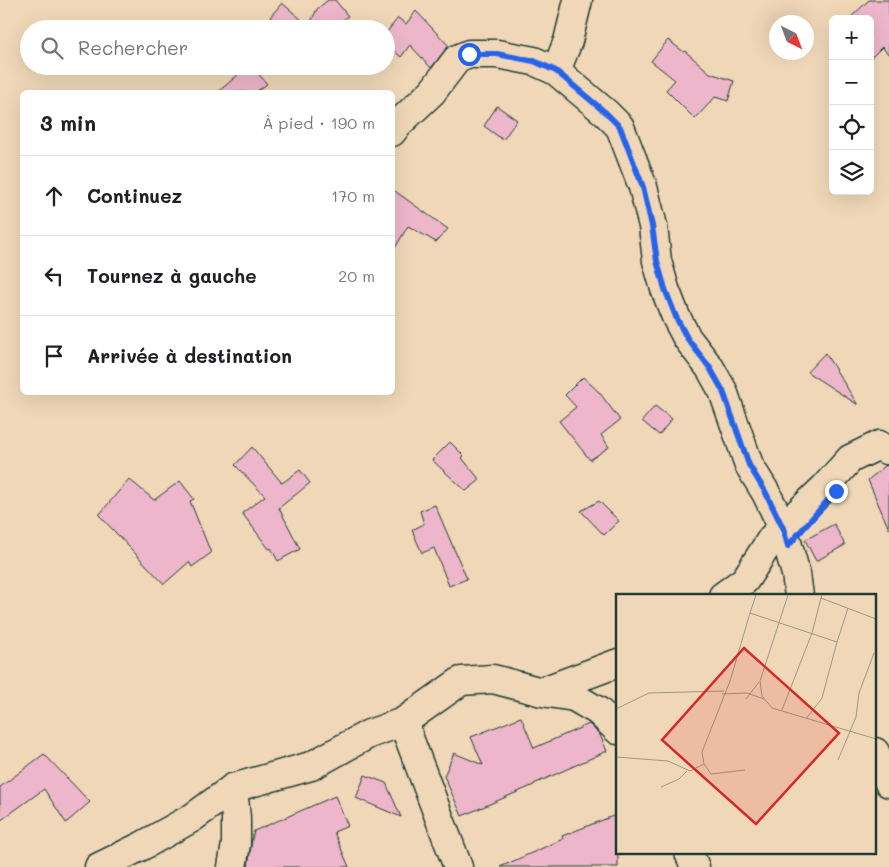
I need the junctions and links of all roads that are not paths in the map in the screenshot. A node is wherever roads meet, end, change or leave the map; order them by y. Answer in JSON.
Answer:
{"nodes":[{"id":1,"x":578,"y":0,"type":"edge"},
{"id":2,"x":556,"y":71,"type":"junction"},
{"id":3,"x":395,"y":128,"type":"edge"},
{"id":4,"x":887,"y":449,"type":"edge"},
{"id":5,"x":786,"y":537,"type":"junction"},
{"id":6,"x":726,"y":594,"type":"edge"},
{"id":7,"x":800,"y":594,"type":"edge"},
{"id":8,"x":616,"y":664,"type":"edge"},
{"id":9,"x":542,"y":692,"type":"junction"},
{"id":10,"x":403,"y":722,"type":"junction"},
{"id":11,"x":616,"y":728,"type":"edge"},
{"id":12,"x":876,"y":754,"type":"edge"},
{"id":13,"x":889,"y":783,"type":"edge"},
{"id":14,"x":233,"y":788,"type":"junction"},
{"id":15,"x":689,"y":854,"type":"edge"},
{"id":16,"x":99,"y":867,"type":"edge"},
{"id":17,"x":232,"y":867,"type":"edge"},
{"id":18,"x":458,"y":867,"type":"edge"},
{"id":19,"x":695,"y":867,"type":"edge"}],
"edges":[{"from":1,"to":2,"type":"street"},
{"from":2,"to":3,"type":"street"},
{"from":2,"to":5,"type":"street"},
{"from":4,"to":5,"type":"street"},
{"from":5,"to":6,"type":"street"},
{"from":5,"to":7,"type":"street"},
{"from":8,"to":9,"type":"street"},
{"from":9,"to":10,"type":"street"},
{"from":9,"to":11,"type":"street"},
{"from":10,"to":14,"type":"street"},
{"from":10,"to":18,"type":"street"},
{"from":12,"to":13,"type":"street"},
{"from":14,"to":16,"type":"street"},
{"from":14,"to":17,"type":"street"},
{"from":15,"to":19,"type":"street"}]}
